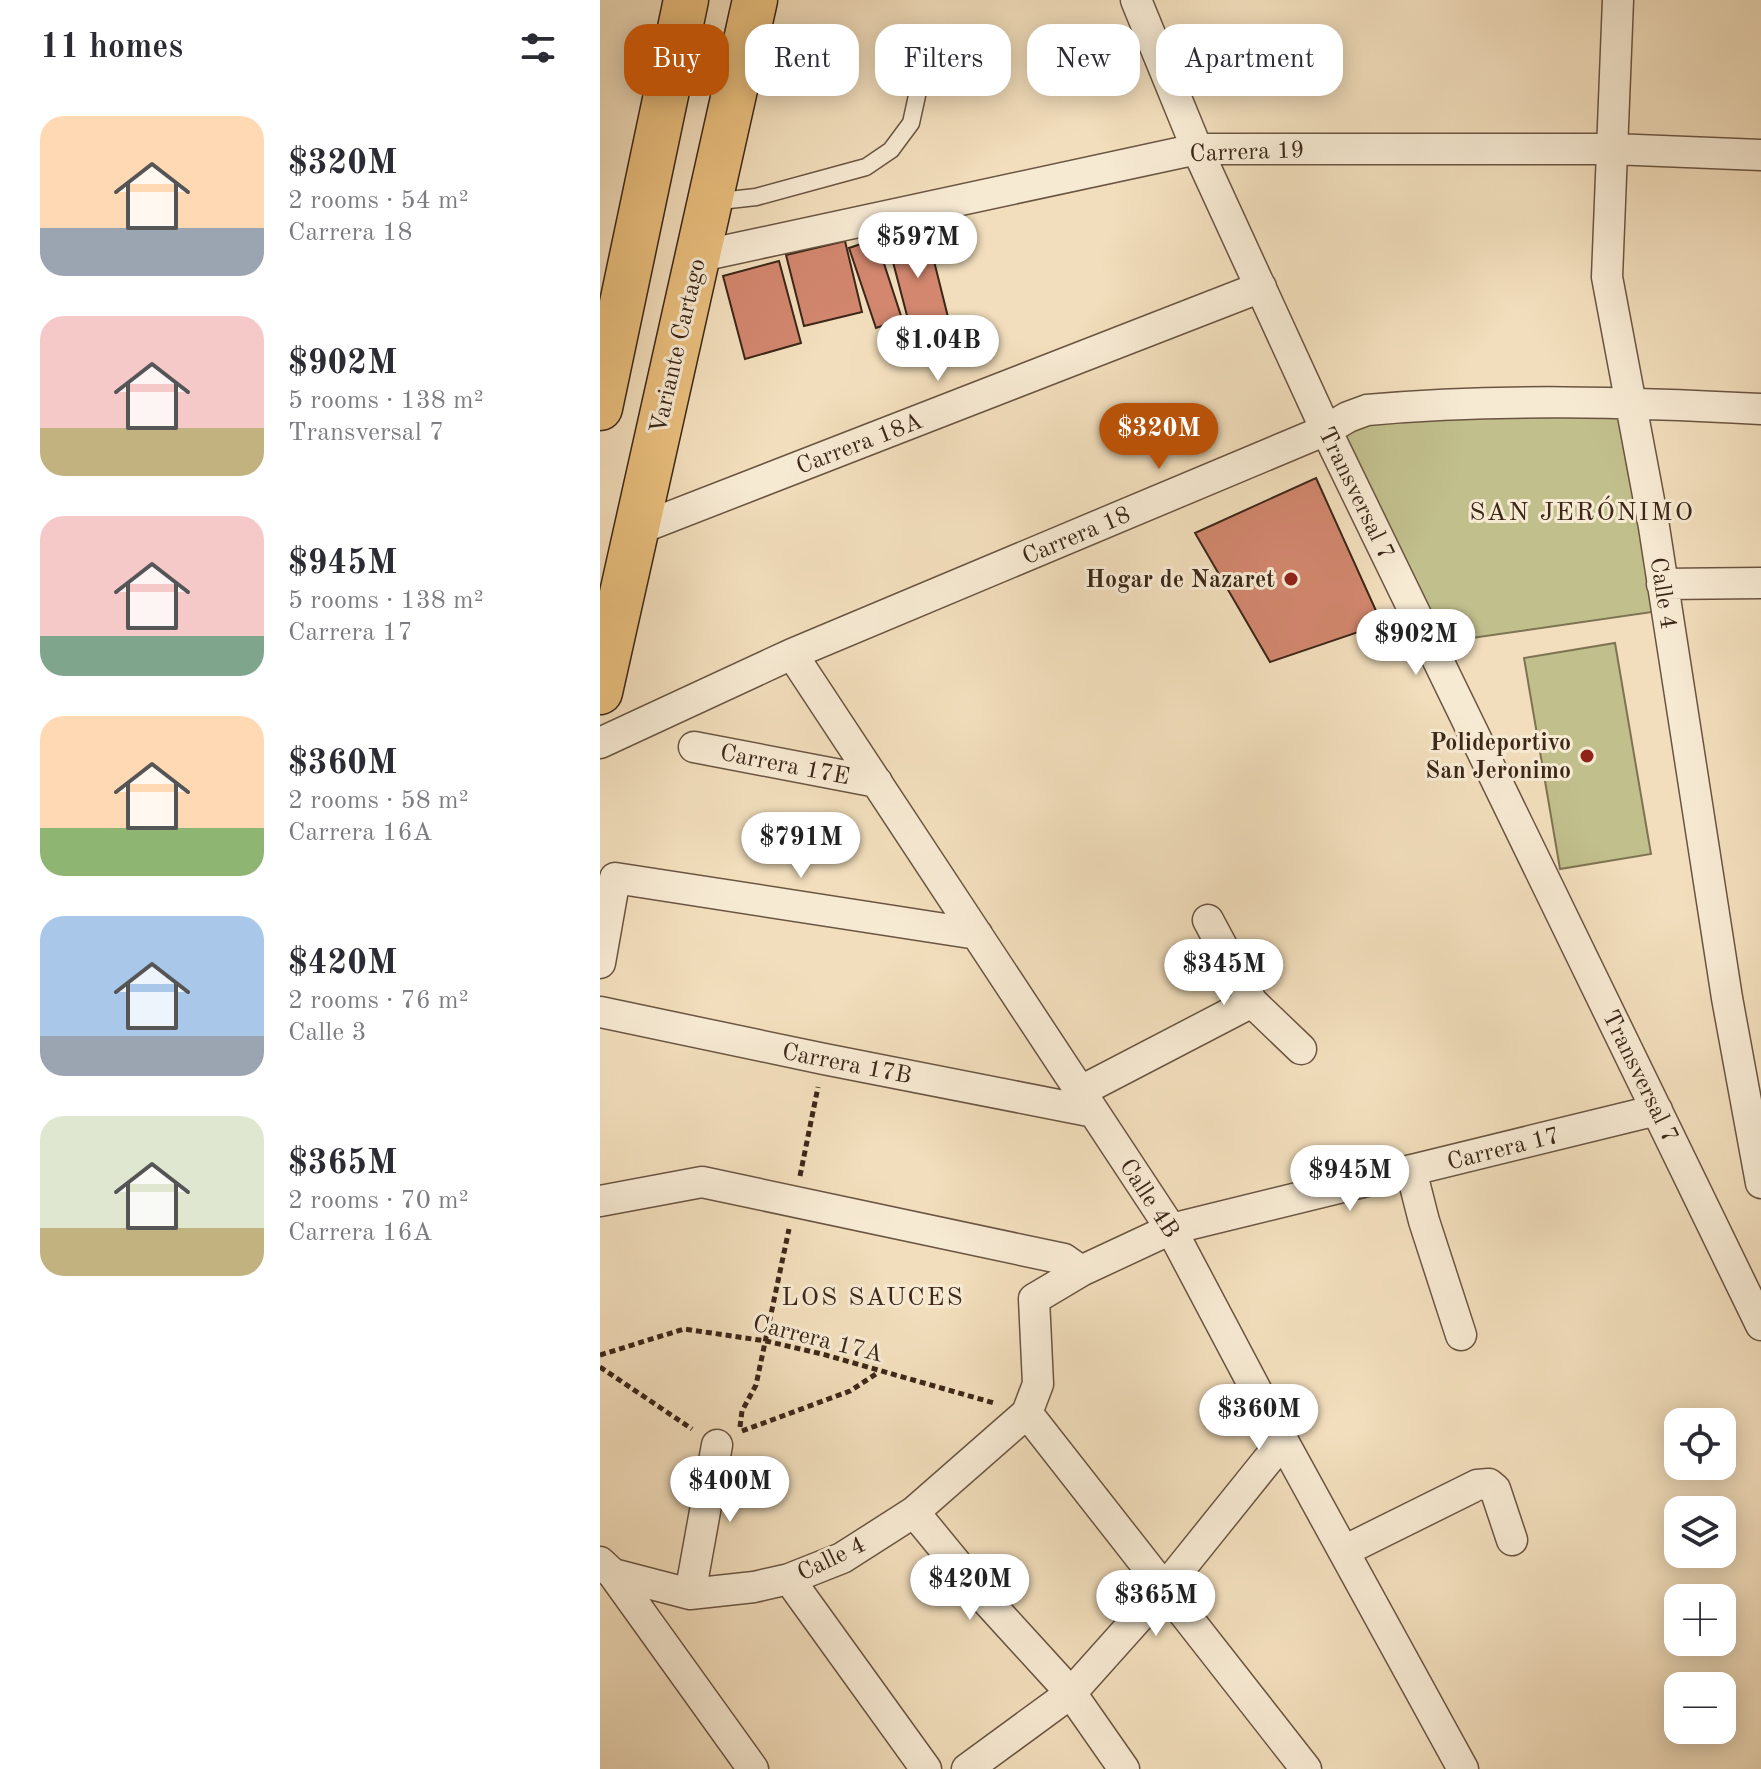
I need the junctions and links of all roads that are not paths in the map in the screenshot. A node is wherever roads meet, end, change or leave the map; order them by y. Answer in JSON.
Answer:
{"nodes":[{"id":1,"x":686,"y":0,"type":"edge"},
{"id":2,"x":711,"y":0,"type":"edge"},
{"id":3,"x":755,"y":0,"type":"edge"},
{"id":4,"x":1136,"y":0,"type":"edge"},
{"id":5,"x":1618,"y":0,"type":"edge"},
{"id":6,"x":917,"y":96,"type":"edge"},
{"id":7,"x":1197,"y":149,"type":"junction"},
{"id":8,"x":1612,"y":149,"type":"junction"},
{"id":9,"x":1761,"y":155,"type":"edge"},
{"id":10,"x":709,"y":202,"type":"junction"},
{"id":11,"x":696,"y":257,"type":"junction"},
{"id":12,"x":1261,"y":287,"type":"junction"},
{"id":13,"x":1629,"y":401,"type":"junction"},
{"id":14,"x":600,"y":408,"type":"edge"},
{"id":15,"x":1761,"y":409,"type":"edge"},
{"id":16,"x":1326,"y":430,"type":"junction"},
{"id":17,"x":636,"y":530,"type":"junction"},
{"id":18,"x":1761,"y":583,"type":"edge"},
{"id":19,"x":1662,"y":584,"type":"junction"},
{"id":20,"x":792,"y":654,"type":"junction"},
{"id":21,"x":600,"y":692,"type":"edge"},
{"id":22,"x":600,"y":743,"type":"edge"},
{"id":23,"x":694,"y":747,"type":"dead end"},
{"id":24,"x":877,"y":782,"type":"junction"},
{"id":25,"x":1208,"y":920,"type":"dead end"},
{"id":26,"x":977,"y":934,"type":"junction"},
{"id":27,"x":600,"y":963,"type":"edge"},
{"id":28,"x":1252,"y":1002,"type":"junction"},
{"id":29,"x":600,"y":1012,"type":"edge"},
{"id":30,"x":1301,"y":1049,"type":"dead end"},
{"id":31,"x":1087,"y":1102,"type":"junction"},
{"id":32,"x":1657,"y":1110,"type":"junction"},
{"id":33,"x":1411,"y":1170,"type":"junction"},
{"id":34,"x":1761,"y":1183,"type":"edge"},
{"id":35,"x":600,"y":1201,"type":"edge"},
{"id":36,"x":1171,"y":1229,"type":"junction"},
{"id":37,"x":1081,"y":1271,"type":"junction"},
{"id":38,"x":1761,"y":1325,"type":"edge"},
{"id":39,"x":1461,"y":1335,"type":"dead end"},
{"id":40,"x":1027,"y":1413,"type":"junction"},
{"id":41,"x":729,"y":1439,"type":"road end"},
{"id":42,"x":1283,"y":1441,"type":"junction"},
{"id":43,"x":914,"y":1512,"type":"junction"},
{"id":44,"x":1512,"y":1540,"type":"dead end"},
{"id":45,"x":1344,"y":1551,"type":"junction"},
{"id":46,"x":607,"y":1568,"type":"edge"},
{"id":47,"x":789,"y":1579,"type":"junction"},
{"id":48,"x":1164,"y":1589,"type":"junction"},
{"id":49,"x":690,"y":1594,"type":"junction"},
{"id":50,"x":1071,"y":1693,"type":"junction"},
{"id":51,"x":753,"y":1769,"type":"edge"},
{"id":52,"x":926,"y":1769,"type":"edge"},
{"id":53,"x":967,"y":1769,"type":"edge"},
{"id":54,"x":1124,"y":1769,"type":"edge"},
{"id":55,"x":1306,"y":1769,"type":"edge"},
{"id":56,"x":1463,"y":1769,"type":"edge"}],
"edges":[{"from":1,"to":14,"type":"highway"},
{"from":2,"to":11,"type":"highway"},
{"from":3,"to":10,"type":"highway","name":"Variante Cartago"},
{"from":4,"to":7,"type":"street","name":"Transversal 7"},
{"from":5,"to":8,"type":"street","name":"Calle 4"},
{"from":6,"to":10,"type":"lane"},
{"from":7,"to":8,"type":"street","name":"Carrera 19"},
{"from":7,"to":11,"type":"street","name":"Carrera 19"},
{"from":7,"to":12,"type":"street","name":"Transversal 7"},
{"from":8,"to":9,"type":"street","name":"Carrera 19"},
{"from":8,"to":13,"type":"street","name":"Calle 4"},
{"from":10,"to":11,"type":"highway","name":"Variante Cartago"},
{"from":11,"to":17,"type":"highway","name":"Variante Cartago"},
{"from":12,"to":16,"type":"street","name":"Transversal 7"},
{"from":12,"to":17,"type":"street","name":"Carrera 18A"},
{"from":13,"to":15,"type":"street","name":"Carrera 18"},
{"from":13,"to":16,"type":"street","name":"Carrera 18"},
{"from":13,"to":19,"type":"street","name":"Calle 4"},
{"from":16,"to":20,"type":"street","name":"Carrera 18"},
{"from":16,"to":32,"type":"street","name":"Transversal 7"},
{"from":17,"to":21,"type":"highway","name":"Variante Cartago"},
{"from":18,"to":19,"type":"street"},
{"from":19,"to":34,"type":"street","name":"Calle 4"},
{"from":20,"to":22,"type":"street","name":"Carrera 18"},
{"from":20,"to":24,"type":"street","name":"Calle 4B"},
{"from":23,"to":24,"type":"street","name":"Carrera 17E"},
{"from":24,"to":26,"type":"street","name":"Calle 4B"},
{"from":25,"to":28,"type":"street"},
{"from":26,"to":27,"type":"street"},
{"from":26,"to":31,"type":"street","name":"Calle 4B"},
{"from":28,"to":30,"type":"street"},
{"from":28,"to":31,"type":"street"},
{"from":29,"to":31,"type":"street","name":"Carrera 17B"},
{"from":31,"to":36,"type":"street","name":"Calle 4B"},
{"from":32,"to":33,"type":"street","name":"Carrera 17"},
{"from":32,"to":38,"type":"street","name":"Transversal 7"},
{"from":33,"to":36,"type":"street","name":"Carrera 17"},
{"from":33,"to":39,"type":"street"},
{"from":35,"to":37,"type":"street"},
{"from":36,"to":37,"type":"street","name":"Carrera 17"},
{"from":36,"to":42,"type":"street","name":"Calle 4B"},
{"from":37,"to":40,"type":"street","name":"Carrera 17"},
{"from":40,"to":43,"type":"street","name":"Calle 4"},
{"from":40,"to":48,"type":"street"},
{"from":41,"to":49,"type":"street"},
{"from":42,"to":45,"type":"street","name":"Calle 4B"},
{"from":42,"to":48,"type":"street"},
{"from":43,"to":47,"type":"street","name":"Calle 4"},
{"from":43,"to":50,"type":"street"},
{"from":44,"to":45,"type":"street"},
{"from":45,"to":56,"type":"street","name":"Calle 4B"},
{"from":46,"to":49,"type":"street","name":"Calle 4"},
{"from":46,"to":51,"type":"street"},
{"from":47,"to":49,"type":"street","name":"Calle 4"},
{"from":47,"to":52,"type":"street"},
{"from":48,"to":50,"type":"street"},
{"from":48,"to":55,"type":"street"},
{"from":50,"to":53,"type":"street"},
{"from":50,"to":54,"type":"street"}]}
